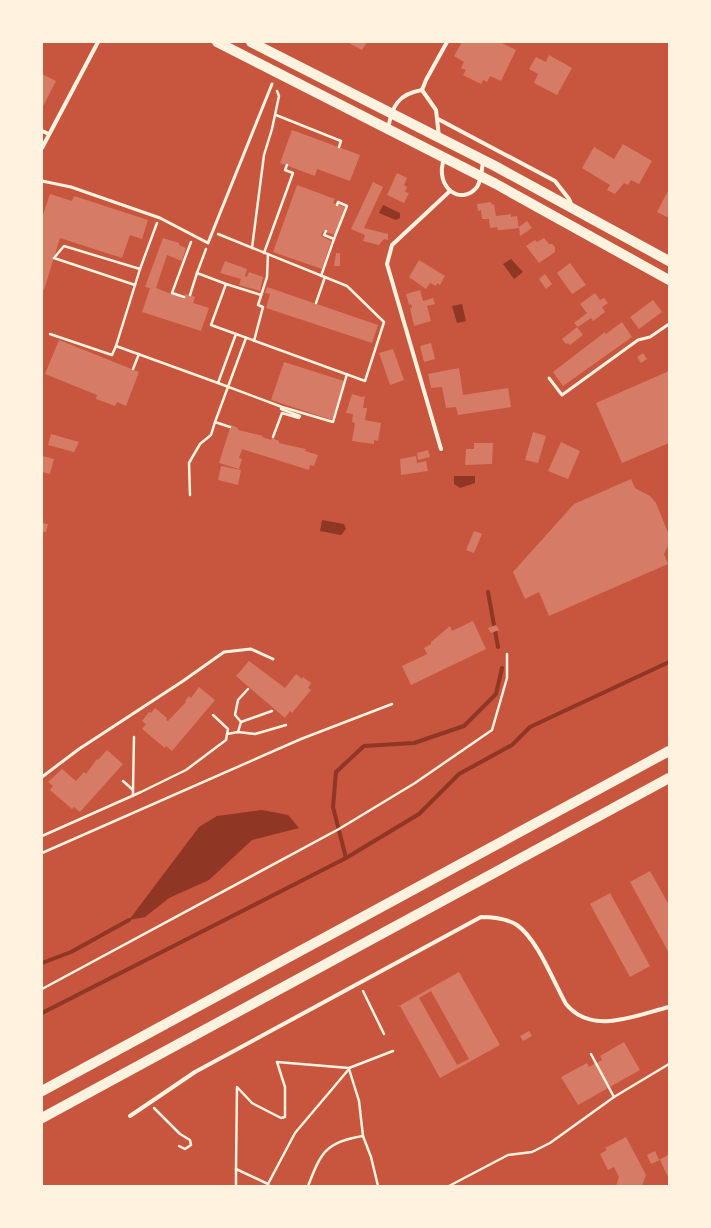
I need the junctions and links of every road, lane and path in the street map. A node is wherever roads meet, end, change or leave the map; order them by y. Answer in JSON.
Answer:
{"nodes":[{"id":1,"x":98,"y":42,"type":"edge"},
{"id":2,"x":217,"y":42,"type":"edge"},
{"id":3,"x":252,"y":42,"type":"edge"},
{"id":4,"x":447,"y":42,"type":"edge"},
{"id":5,"x":272,"y":84,"type":"joint"},
{"id":6,"x":422,"y":90,"type":"junction"},
{"id":7,"x":390,"y":114,"type":"junction"},
{"id":8,"x":276,"y":115,"type":"junction"},
{"id":9,"x":438,"y":119,"type":"junction"},
{"id":10,"x":388,"y":129,"type":"junction"},
{"id":11,"x":42,"y":131,"type":"edge"},
{"id":12,"x":49,"y":134,"type":"junction"},
{"id":13,"x":439,"y":138,"type":"junction"},
{"id":14,"x":339,"y":147,"type":"dead end"},
{"id":15,"x":42,"y":148,"type":"edge"},
{"id":16,"x":444,"y":158,"type":"junction"},
{"id":17,"x":483,"y":160,"type":"junction"},
{"id":18,"x":287,"y":165,"type":"dead end"},
{"id":19,"x":481,"y":177,"type":"junction"},
{"id":20,"x":42,"y":181,"type":"edge"},
{"id":21,"x":450,"y":191,"type":"junction"},
{"id":22,"x":337,"y":205,"type":"dead end"},
{"id":23,"x":574,"y":210,"type":"junction"},
{"id":24,"x":160,"y":218,"type":"junction"},
{"id":25,"x":213,"y":232,"type":"junction"},
{"id":26,"x":326,"y":232,"type":"dead end"},
{"id":27,"x":194,"y":235,"type":"junction"},
{"id":28,"x":334,"y":239,"type":"junction"},
{"id":29,"x":208,"y":243,"type":"junction"},
{"id":30,"x":252,"y":248,"type":"junction"},
{"id":31,"x":266,"y":253,"type":"junction"},
{"id":32,"x":669,"y":261,"type":"edge"},
{"id":33,"x":140,"y":268,"type":"junction"},
{"id":34,"x":197,"y":273,"type":"junction"},
{"id":35,"x":321,"y":276,"type":"junction"},
{"id":36,"x":326,"y":278,"type":"junction"},
{"id":37,"x":669,"y":280,"type":"edge"},
{"id":38,"x":226,"y":284,"type":"junction"},
{"id":39,"x":135,"y":285,"type":"junction"},
{"id":40,"x":190,"y":295,"type":"dead end"},
{"id":41,"x":261,"y":295,"type":"junction"},
{"id":42,"x":184,"y":297,"type":"dead end"},
{"id":43,"x":316,"y":303,"type":"dead end"},
{"id":44,"x":669,"y":324,"type":"edge"},
{"id":45,"x":50,"y":334,"type":"dead end"},
{"id":46,"x":236,"y":334,"type":"junction"},
{"id":47,"x":246,"y":338,"type":"junction"},
{"id":48,"x":254,"y":341,"type":"junction"},
{"id":49,"x":116,"y":346,"type":"junction"},
{"id":50,"x":139,"y":354,"type":"junction"},
{"id":51,"x":133,"y":369,"type":"dead end"},
{"id":52,"x":347,"y":374,"type":"junction"},
{"id":53,"x":550,"y":378,"type":"dead end"},
{"id":54,"x":218,"y":383,"type":"junction"},
{"id":55,"x":228,"y":387,"type":"junction"},
{"id":56,"x":282,"y":406,"type":"junction"},
{"id":57,"x":216,"y":422,"type":"junction"},
{"id":58,"x":230,"y":428,"type":"dead end"},
{"id":59,"x":273,"y":437,"type":"dead end"},
{"id":60,"x":440,"y":449,"type":"dead end"},
{"id":61,"x":190,"y":495,"type":"dead end"},
{"id":62,"x":507,"y":654,"type":"dead end"},
{"id":63,"x":273,"y":659,"type":"dead end"},
{"id":64,"x":248,"y":689,"type":"dead end"},
{"id":65,"x":392,"y":704,"type":"dead end"},
{"id":66,"x":272,"y":711,"type":"dead end"},
{"id":67,"x":214,"y":715,"type":"dead end"},
{"id":68,"x":241,"y":722,"type":"junction"},
{"id":69,"x":286,"y":725,"type":"dead end"},
{"id":70,"x":238,"y":732,"type":"junction"},
{"id":71,"x":227,"y":734,"type":"junction"},
{"id":72,"x":134,"y":737,"type":"dead end"},
{"id":73,"x":669,"y":751,"type":"edge"},
{"id":74,"x":42,"y":777,"type":"edge"},
{"id":75,"x":669,"y":778,"type":"edge"},
{"id":76,"x":123,"y":782,"type":"dead end"},
{"id":77,"x":133,"y":790,"type":"junction"},
{"id":78,"x":133,"y":796,"type":"junction"},
{"id":79,"x":42,"y":836,"type":"edge"},
{"id":80,"x":42,"y":853,"type":"edge"},
{"id":81,"x":42,"y":989,"type":"edge"},
{"id":82,"x":363,"y":991,"type":"dead end"},
{"id":83,"x":669,"y":1007,"type":"edge"},
{"id":84,"x":384,"y":1034,"type":"dead end"},
{"id":85,"x":393,"y":1051,"type":"dead end"},
{"id":86,"x":591,"y":1054,"type":"dead end"},
{"id":87,"x":669,"y":1064,"type":"edge"},
{"id":88,"x":349,"y":1068,"type":"junction"},
{"id":89,"x":42,"y":1091,"type":"edge"},
{"id":90,"x":614,"y":1097,"type":"junction"},
{"id":91,"x":149,"y":1102,"type":"junction"},
{"id":92,"x":130,"y":1116,"type":"dead end"},
{"id":93,"x":42,"y":1118,"type":"edge"},
{"id":94,"x":363,"y":1136,"type":"junction"},
{"id":95,"x":179,"y":1146,"type":"dead end"},
{"id":96,"x":236,"y":1169,"type":"junction"},
{"id":97,"x":268,"y":1185,"type":"edge"},
{"id":98,"x":236,"y":1186,"type":"edge"},
{"id":99,"x":308,"y":1186,"type":"edge"},
{"id":100,"x":378,"y":1186,"type":"edge"},
{"id":101,"x":449,"y":1186,"type":"edge"}],
"edges":[{"from":1,"to":12,"type":"street"},
{"from":2,"to":10,"type":"main road"},
{"from":3,"to":7,"type":"main road"},
{"from":4,"to":6,"type":"street"},
{"from":5,"to":8,"type":"path"},
{"from":5,"to":25,"type":"lane"},
{"from":6,"to":7,"type":"street"},
{"from":6,"to":9,"type":"street"},
{"from":7,"to":10,"type":"street"},
{"from":7,"to":13,"type":"main road"},
{"from":8,"to":14,"type":"path"},
{"from":8,"to":30,"type":"path"},
{"from":9,"to":13,"type":"street"},
{"from":9,"to":23,"type":"street"},
{"from":10,"to":16,"type":"main road"},
{"from":11,"to":12,"type":"street"},
{"from":12,"to":15,"type":"street"},
{"from":13,"to":17,"type":"main road"},
{"from":16,"to":19,"type":"main road"},
{"from":16,"to":21,"type":"street"},
{"from":17,"to":19,"type":"street"},
{"from":17,"to":23,"type":"main road"},
{"from":18,"to":31,"type":"path"},
{"from":19,"to":21,"type":"street"},
{"from":19,"to":37,"type":"main road"},
{"from":20,"to":24,"type":"lane"},
{"from":21,"to":60,"type":"street"},
{"from":22,"to":28,"type":"path"},
{"from":23,"to":32,"type":"main road"},
{"from":24,"to":27,"type":"lane"},
{"from":24,"to":33,"type":"path"},
{"from":25,"to":29,"type":"lane"},
{"from":25,"to":30,"type":"path"},
{"from":26,"to":28,"type":"path"},
{"from":27,"to":29,"type":"lane"},
{"from":27,"to":42,"type":"path"},
{"from":28,"to":35,"type":"path"},
{"from":29,"to":34,"type":"path"},
{"from":30,"to":31,"type":"path"},
{"from":31,"to":35,"type":"path"},
{"from":31,"to":41,"type":"path"},
{"from":33,"to":39,"type":"path"},
{"from":33,"to":39,"type":"path"},
{"from":34,"to":38,"type":"path"},
{"from":34,"to":40,"type":"path"},
{"from":35,"to":36,"type":"path"},
{"from":36,"to":43,"type":"path"},
{"from":36,"to":52,"type":"path"},
{"from":38,"to":41,"type":"path"},
{"from":38,"to":46,"type":"path"},
{"from":39,"to":49,"type":"path"},
{"from":41,"to":48,"type":"path"},
{"from":44,"to":53,"type":"lane"},
{"from":45,"to":49,"type":"path"},
{"from":46,"to":47,"type":"path"},
{"from":46,"to":54,"type":"path"},
{"from":47,"to":48,"type":"path"},
{"from":47,"to":55,"type":"path"},
{"from":48,"to":52,"type":"path"},
{"from":49,"to":50,"type":"path"},
{"from":50,"to":51,"type":"path"},
{"from":50,"to":54,"type":"path"},
{"from":52,"to":56,"type":"path"},
{"from":54,"to":55,"type":"path"},
{"from":55,"to":56,"type":"path"},
{"from":55,"to":57,"type":"path"},
{"from":56,"to":59,"type":"path"},
{"from":57,"to":58,"type":"path"},
{"from":57,"to":61,"type":"path"},
{"from":62,"to":81,"type":"path"},
{"from":63,"to":74,"type":"lane"},
{"from":64,"to":68,"type":"path"},
{"from":65,"to":80,"type":"path"},
{"from":66,"to":68,"type":"path"},
{"from":67,"to":71,"type":"path"},
{"from":68,"to":70,"type":"path"},
{"from":69,"to":70,"type":"path"},
{"from":70,"to":71,"type":"path"},
{"from":71,"to":78,"type":"path"},
{"from":72,"to":77,"type":"path"},
{"from":73,"to":89,"type":"main road"},
{"from":75,"to":93,"type":"main road"},
{"from":76,"to":77,"type":"path"},
{"from":77,"to":78,"type":"path"},
{"from":78,"to":79,"type":"path"},
{"from":82,"to":84,"type":"path"},
{"from":83,"to":91,"type":"street"},
{"from":85,"to":88,"type":"path"},
{"from":86,"to":90,"type":"path"},
{"from":87,"to":90,"type":"path"},
{"from":88,"to":94,"type":"path"},
{"from":88,"to":96,"type":"path"},
{"from":88,"to":97,"type":"path"},
{"from":90,"to":101,"type":"path"},
{"from":91,"to":92,"type":"street"},
{"from":91,"to":95,"type":"path"},
{"from":94,"to":99,"type":"path"},
{"from":94,"to":100,"type":"path"},
{"from":96,"to":97,"type":"path"},
{"from":96,"to":98,"type":"path"}]}
